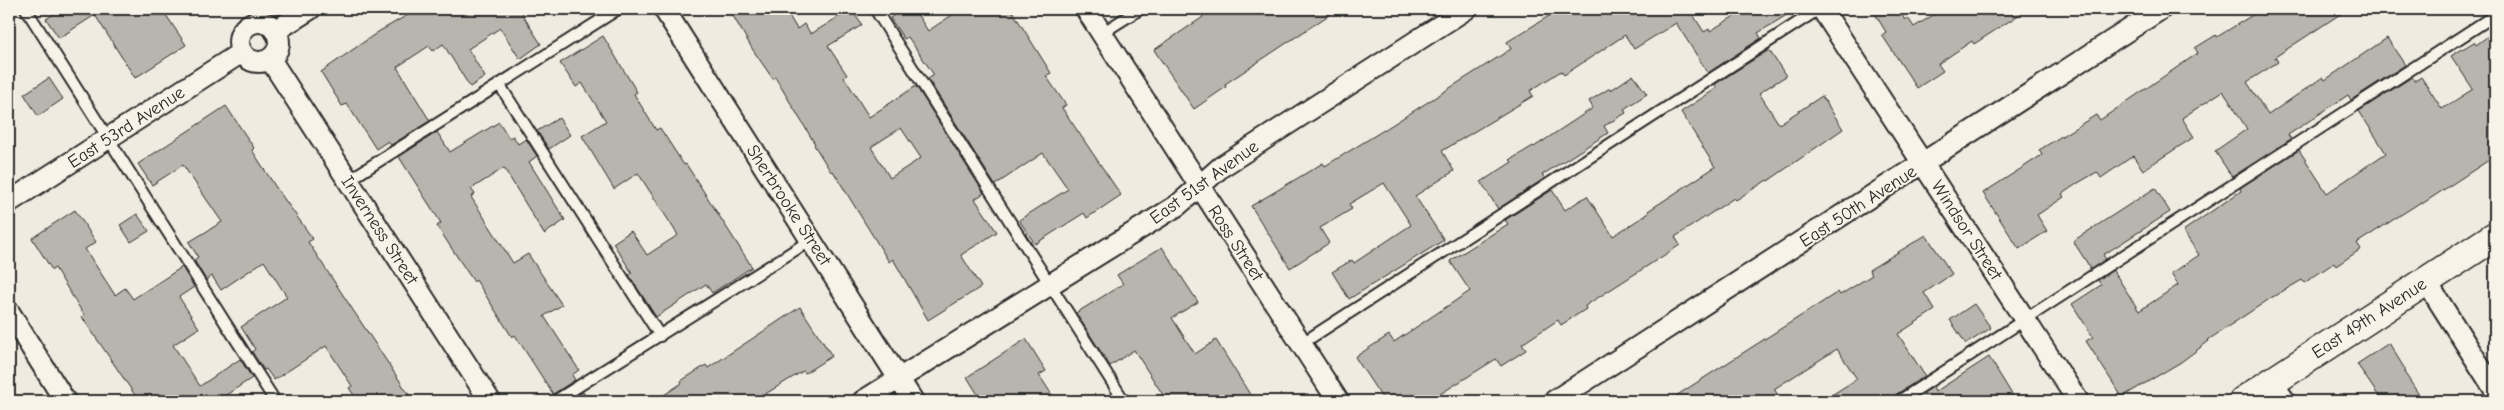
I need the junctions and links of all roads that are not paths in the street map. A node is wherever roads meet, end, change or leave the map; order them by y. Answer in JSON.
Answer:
{"nodes":[{"id":1,"x":26,"y":9,"type":"edge"},
{"id":2,"x":310,"y":9,"type":"edge"},
{"id":3,"x":618,"y":9,"type":"edge"},
{"id":4,"x":664,"y":9,"type":"edge"},
{"id":5,"x":875,"y":9,"type":"edge"},
{"id":6,"x":1086,"y":9,"type":"edge"},
{"id":7,"x":1140,"y":9,"type":"edge"},
{"id":8,"x":1466,"y":9,"type":"edge"},
{"id":9,"x":1820,"y":9,"type":"edge"},
{"id":10,"x":2161,"y":9,"type":"edge"},
{"id":11,"x":2495,"y":15,"type":"edge"},
{"id":12,"x":243,"y":17,"type":"edge"},
{"id":13,"x":276,"y":31,"type":"junction"},
{"id":14,"x":1102,"y":33,"type":"junction"},
{"id":15,"x":242,"y":52,"type":"junction"},
{"id":16,"x":270,"y":59,"type":"junction"},
{"id":17,"x":499,"y":84,"type":"junction"},
{"id":18,"x":109,"y":139,"type":"junction"},
{"id":19,"x":1924,"y":164,"type":"junction"},
{"id":20,"x":349,"y":180,"type":"junction"},
{"id":21,"x":1200,"y":186,"type":"junction"},
{"id":22,"x":9,"y":202,"type":"edge"},
{"id":23,"x":2495,"y":236,"type":"edge"},
{"id":24,"x":811,"y":240,"type":"junction"},
{"id":25,"x":2426,"y":281,"type":"junction"},
{"id":26,"x":1049,"y":284,"type":"junction"},
{"id":27,"x":9,"y":312,"type":"edge"},
{"id":28,"x":2025,"y":320,"type":"junction"},
{"id":29,"x":660,"y":336,"type":"junction"},
{"id":30,"x":1301,"y":344,"type":"junction"},
{"id":31,"x":899,"y":378,"type":"junction"},
{"id":32,"x":2495,"y":390,"type":"edge"},
{"id":33,"x":2283,"y":391,"type":"edge"},
{"id":34,"x":65,"y":401,"type":"edge"},
{"id":35,"x":275,"y":401,"type":"edge"},
{"id":36,"x":490,"y":401,"type":"edge"},
{"id":37,"x":555,"y":401,"type":"edge"},
{"id":38,"x":863,"y":401,"type":"edge"},
{"id":39,"x":913,"y":401,"type":"edge"},
{"id":40,"x":1124,"y":401,"type":"edge"},
{"id":41,"x":1338,"y":401,"type":"edge"},
{"id":42,"x":1554,"y":401,"type":"edge"},
{"id":43,"x":1899,"y":401,"type":"edge"},
{"id":44,"x":2078,"y":401,"type":"edge"},
{"id":45,"x":2243,"y":401,"type":"edge"}],
"edges":[{"from":1,"to":18,"type":"lane"},
{"from":2,"to":13,"type":"street"},
{"from":3,"to":17,"type":"lane"},
{"from":4,"to":24,"type":"street","name":"Sherbrooke Street"},
{"from":5,"to":26,"type":"lane"},
{"from":6,"to":14,"type":"street","name":"Ross Street"},
{"from":7,"to":14,"type":"lane"},
{"from":8,"to":21,"type":"street","name":"East 51st Avenue"},
{"from":9,"to":19,"type":"street","name":"Windsor Street"},
{"from":9,"to":30,"type":"lane"},
{"from":10,"to":19,"type":"street","name":"East 50th Avenue"},
{"from":11,"to":28,"type":"lane"},
{"from":12,"to":13,"type":"street"},
{"from":12,"to":15,"type":"street"},
{"from":13,"to":16,"type":"street"},
{"from":14,"to":21,"type":"street","name":"Ross Street"},
{"from":15,"to":16,"type":"street"},
{"from":15,"to":18,"type":"street","name":"East 53rd Avenue"},
{"from":16,"to":20,"type":"street","name":"Inverness Street"},
{"from":17,"to":20,"type":"lane"},
{"from":17,"to":29,"type":"lane"},
{"from":18,"to":22,"type":"street","name":"East 53rd Avenue"},
{"from":18,"to":35,"type":"lane"},
{"from":19,"to":28,"type":"street","name":"Windsor Street"},
{"from":19,"to":42,"type":"street","name":"East 50th Avenue"},
{"from":20,"to":36,"type":"street","name":"Inverness Street"},
{"from":21,"to":26,"type":"street","name":"East 51st Avenue"},
{"from":21,"to":30,"type":"street","name":"Ross Street"},
{"from":23,"to":25,"type":"street","name":"East 49th Avenue"},
{"from":24,"to":29,"type":"lane"},
{"from":24,"to":31,"type":"street","name":"Sherbrooke Street"},
{"from":25,"to":32,"type":"street"},
{"from":25,"to":33,"type":"street","name":"East 49th Avenue"},
{"from":26,"to":31,"type":"street","name":"East 51st Avenue"},
{"from":26,"to":40,"type":"lane"},
{"from":27,"to":34,"type":"street"},
{"from":28,"to":43,"type":"lane"},
{"from":28,"to":44,"type":"street","name":"Windsor Street"},
{"from":29,"to":37,"type":"lane"},
{"from":30,"to":41,"type":"street","name":"Ross Street"},
{"from":31,"to":38,"type":"street","name":"East 51st Avenue"},
{"from":31,"to":39,"type":"street","name":"Sherbrooke Street"},
{"from":33,"to":45,"type":"street","name":"East 49th Avenue"}]}
